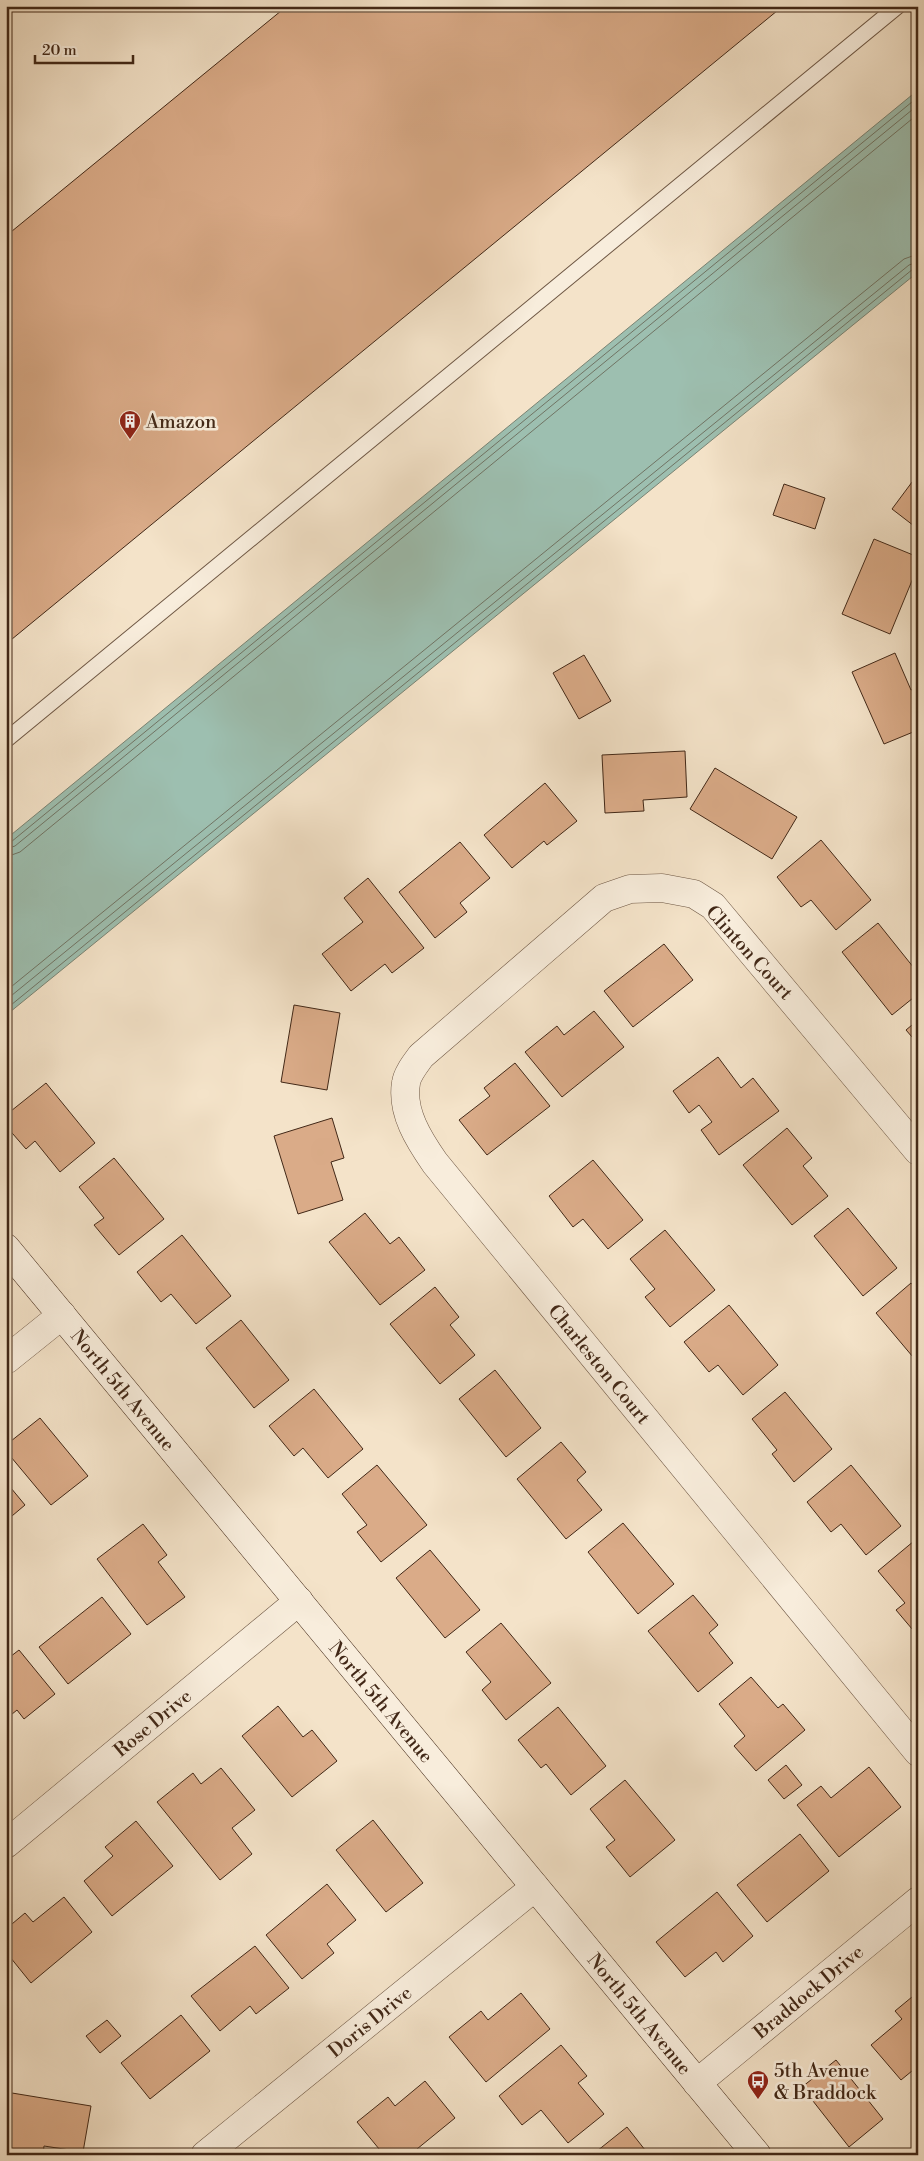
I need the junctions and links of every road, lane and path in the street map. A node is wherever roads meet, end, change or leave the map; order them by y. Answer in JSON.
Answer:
{"nodes":[{"id":1,"x":898,"y":6,"type":"edge"},
{"id":2,"x":6,"y":740,"type":"edge"},
{"id":3,"x":515,"y":976,"type":"joint"},
{"id":4,"x":918,"y":1152,"type":"edge"},
{"id":5,"x":6,"y":1248,"type":"edge"},
{"id":6,"x":62,"y":1315,"type":"junction"},
{"id":7,"x":6,"y":1360,"type":"edge"},
{"id":8,"x":299,"y":1601,"type":"junction"},
{"id":9,"x":918,"y":1752,"type":"edge"},
{"id":10,"x":6,"y":1844,"type":"edge"},
{"id":11,"x":535,"y":1887,"type":"junction"},
{"id":12,"x":918,"y":1901,"type":"edge"},
{"id":13,"x":697,"y":2083,"type":"junction"},
{"id":14,"x":205,"y":2155,"type":"edge"},
{"id":15,"x":757,"y":2155,"type":"edge"}],
"edges":[{"from":1,"to":2,"type":"lane"},
{"from":3,"to":4,"type":"street","name":"Clinton Court"},
{"from":3,"to":9,"type":"street","name":"Charleston Court"},
{"from":5,"to":6,"type":"street","name":"North 5th Avenue"},
{"from":6,"to":7,"type":"street"},
{"from":6,"to":8,"type":"street","name":"North 5th Avenue"},
{"from":8,"to":10,"type":"street","name":"Rose Drive"},
{"from":8,"to":11,"type":"street","name":"North 5th Avenue"},
{"from":11,"to":13,"type":"street","name":"North 5th Avenue"},
{"from":11,"to":14,"type":"street","name":"Doris Drive"},
{"from":12,"to":13,"type":"street","name":"Braddock Drive"},
{"from":13,"to":15,"type":"street","name":"North 5th Avenue"}]}
